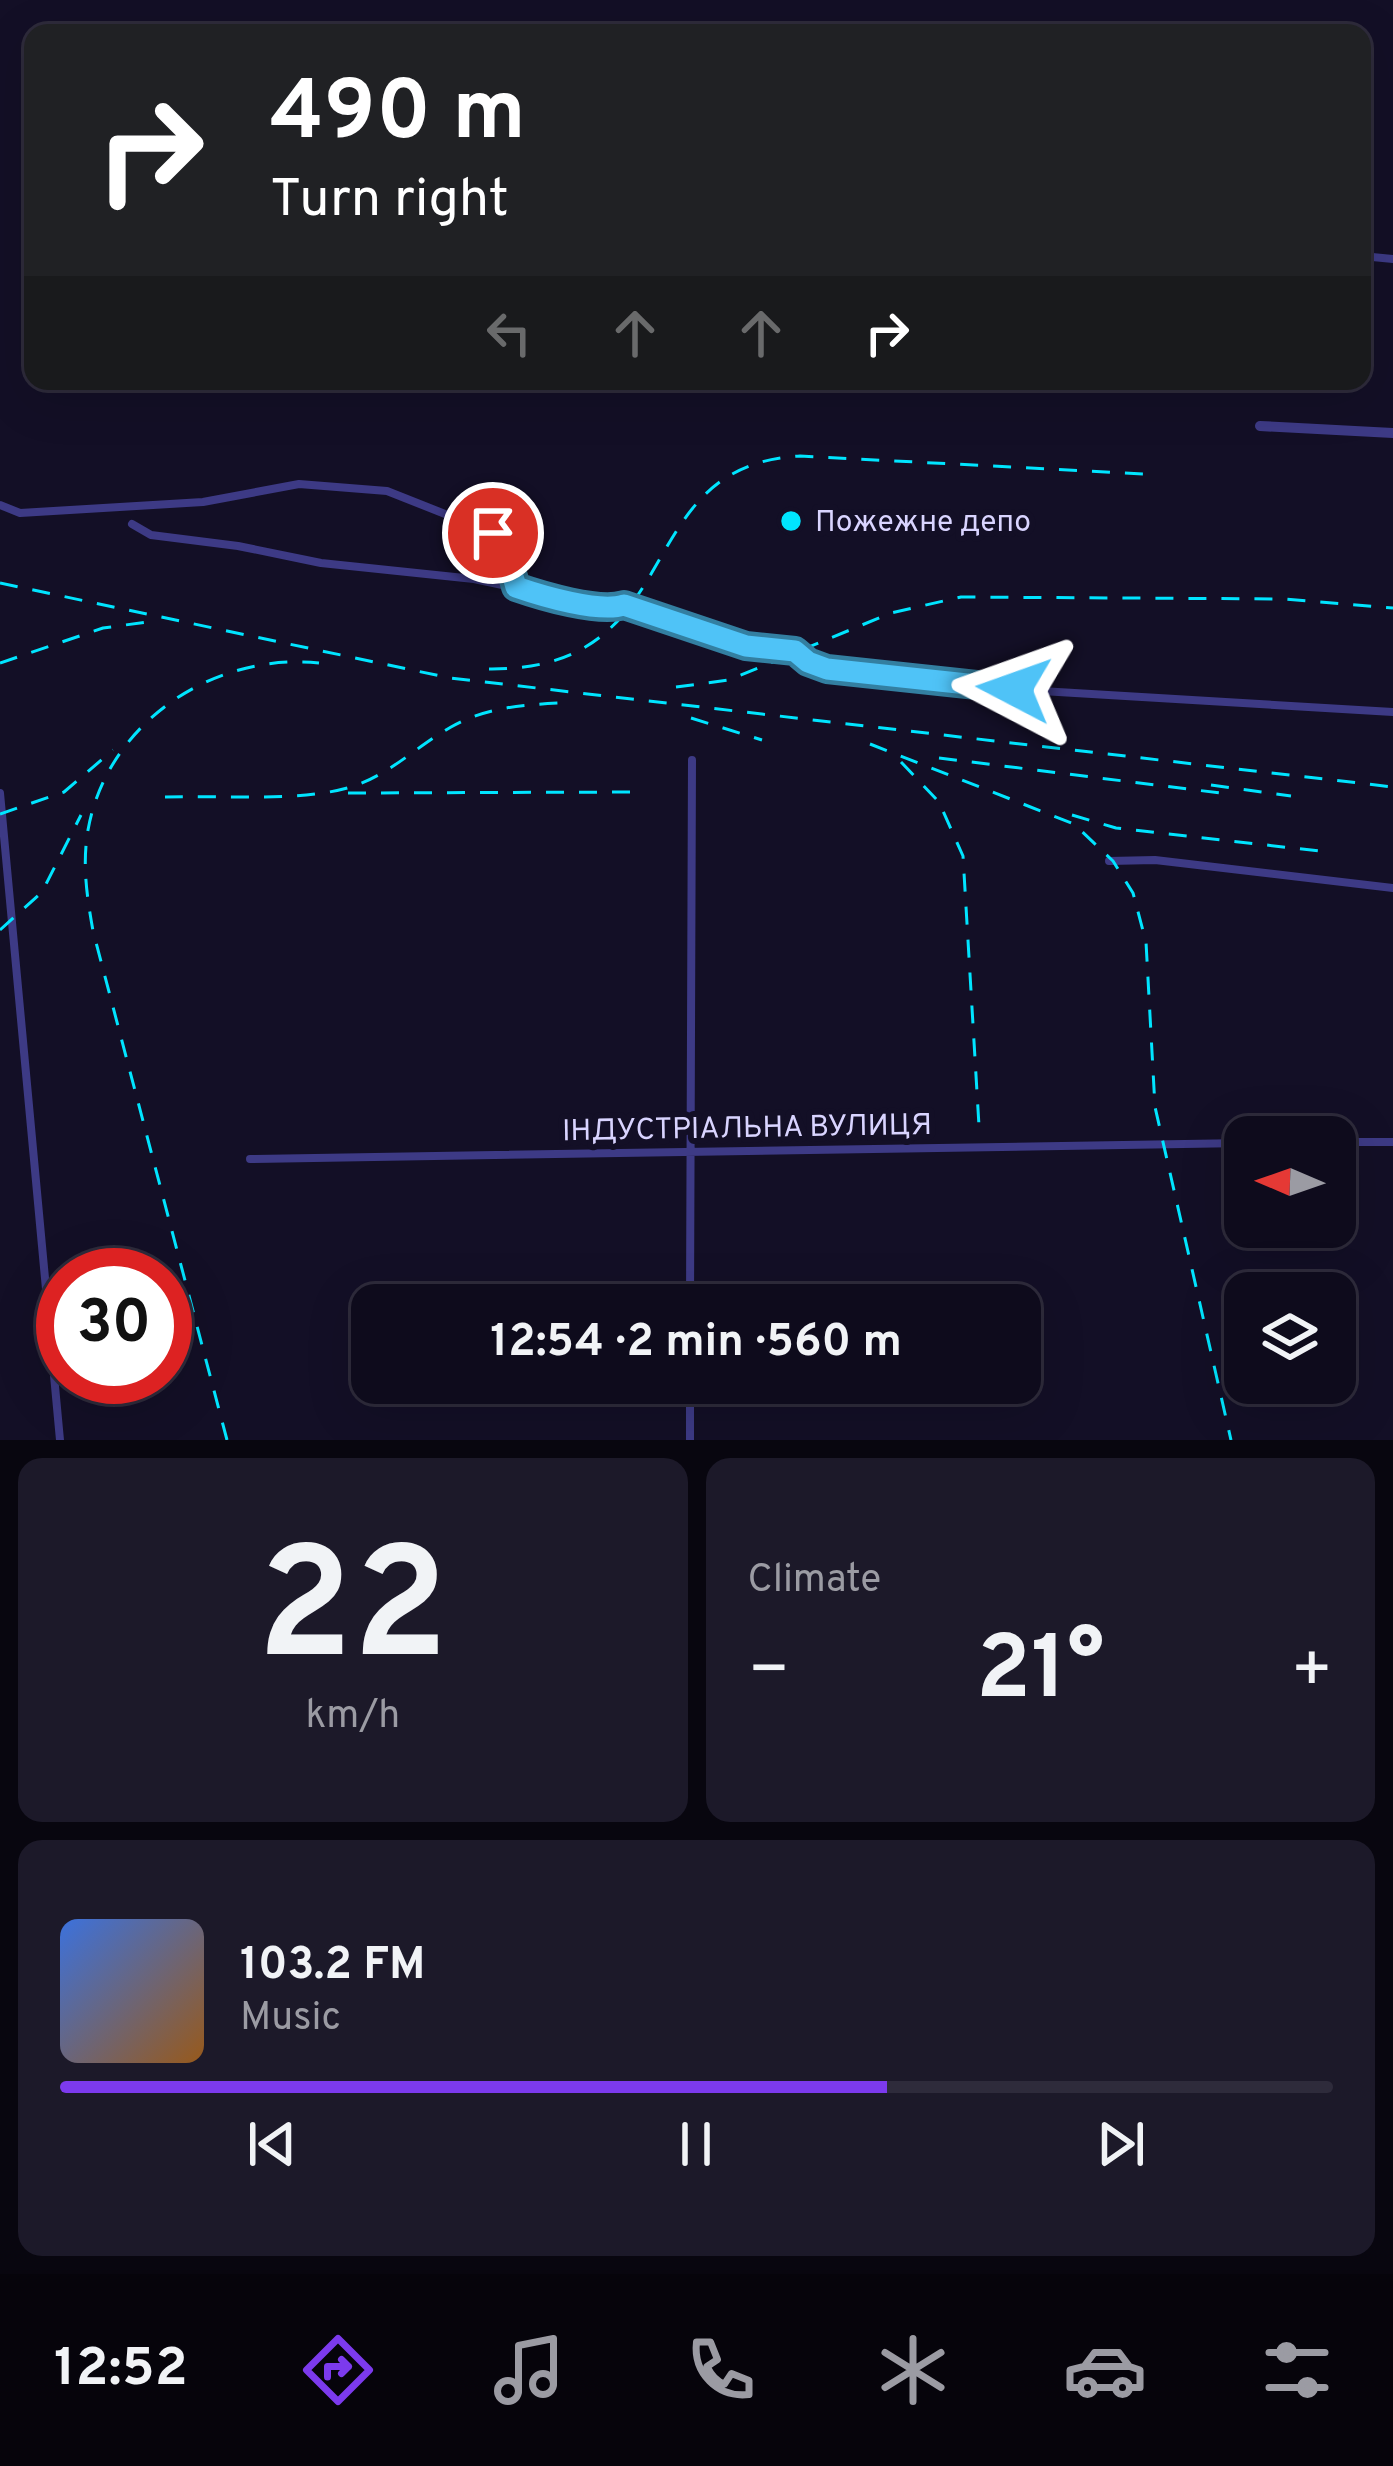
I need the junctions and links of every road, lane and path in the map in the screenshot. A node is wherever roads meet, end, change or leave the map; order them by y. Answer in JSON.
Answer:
{"nodes":[{"id":1,"x":1260,"y":426,"type":"dead end"},
{"id":2,"x":1393,"y":433,"type":"edge"},
{"id":3,"x":0,"y":505,"type":"edge"},
{"id":4,"x":132,"y":524,"type":"dead end"},
{"id":5,"x":516,"y":587,"type":"junction"},
{"id":6,"x":1393,"y":712,"type":"edge"},
{"id":7,"x":692,"y":760,"type":"dead end"},
{"id":8,"x":0,"y":794,"type":"edge"},
{"id":9,"x":1109,"y":861,"type":"dead end"},
{"id":10,"x":1393,"y":888,"type":"edge"},
{"id":11,"x":1356,"y":1142,"type":"edge"},
{"id":12,"x":1393,"y":1142,"type":"edge"},
{"id":13,"x":1224,"y":1143,"type":"edge"},
{"id":14,"x":691,"y":1153,"type":"junction"},
{"id":15,"x":250,"y":1159,"type":"dead end"},
{"id":16,"x":690,"y":1284,"type":"edge"},
{"id":17,"x":690,"y":1404,"type":"edge"},
{"id":18,"x":60,"y":1440,"type":"edge"},
{"id":19,"x":690,"y":1440,"type":"edge"}],
"edges":[{"from":1,"to":2,"type":"street"},
{"from":3,"to":5,"type":"street"},
{"from":4,"to":5,"type":"street"},
{"from":5,"to":6,"type":"street"},
{"from":7,"to":14,"type":"street"},
{"from":8,"to":18,"type":"street"},
{"from":9,"to":10,"type":"street"},
{"from":11,"to":12,"type":"street"},
{"from":13,"to":14,"type":"street","name":"ІНДУСТРІАЛЬНА ВУЛИЦЯ"},
{"from":14,"to":15,"type":"street","name":"ІНДУСТРІАЛЬНА ВУЛИЦЯ"},
{"from":14,"to":16,"type":"street"},
{"from":17,"to":19,"type":"street"}]}
